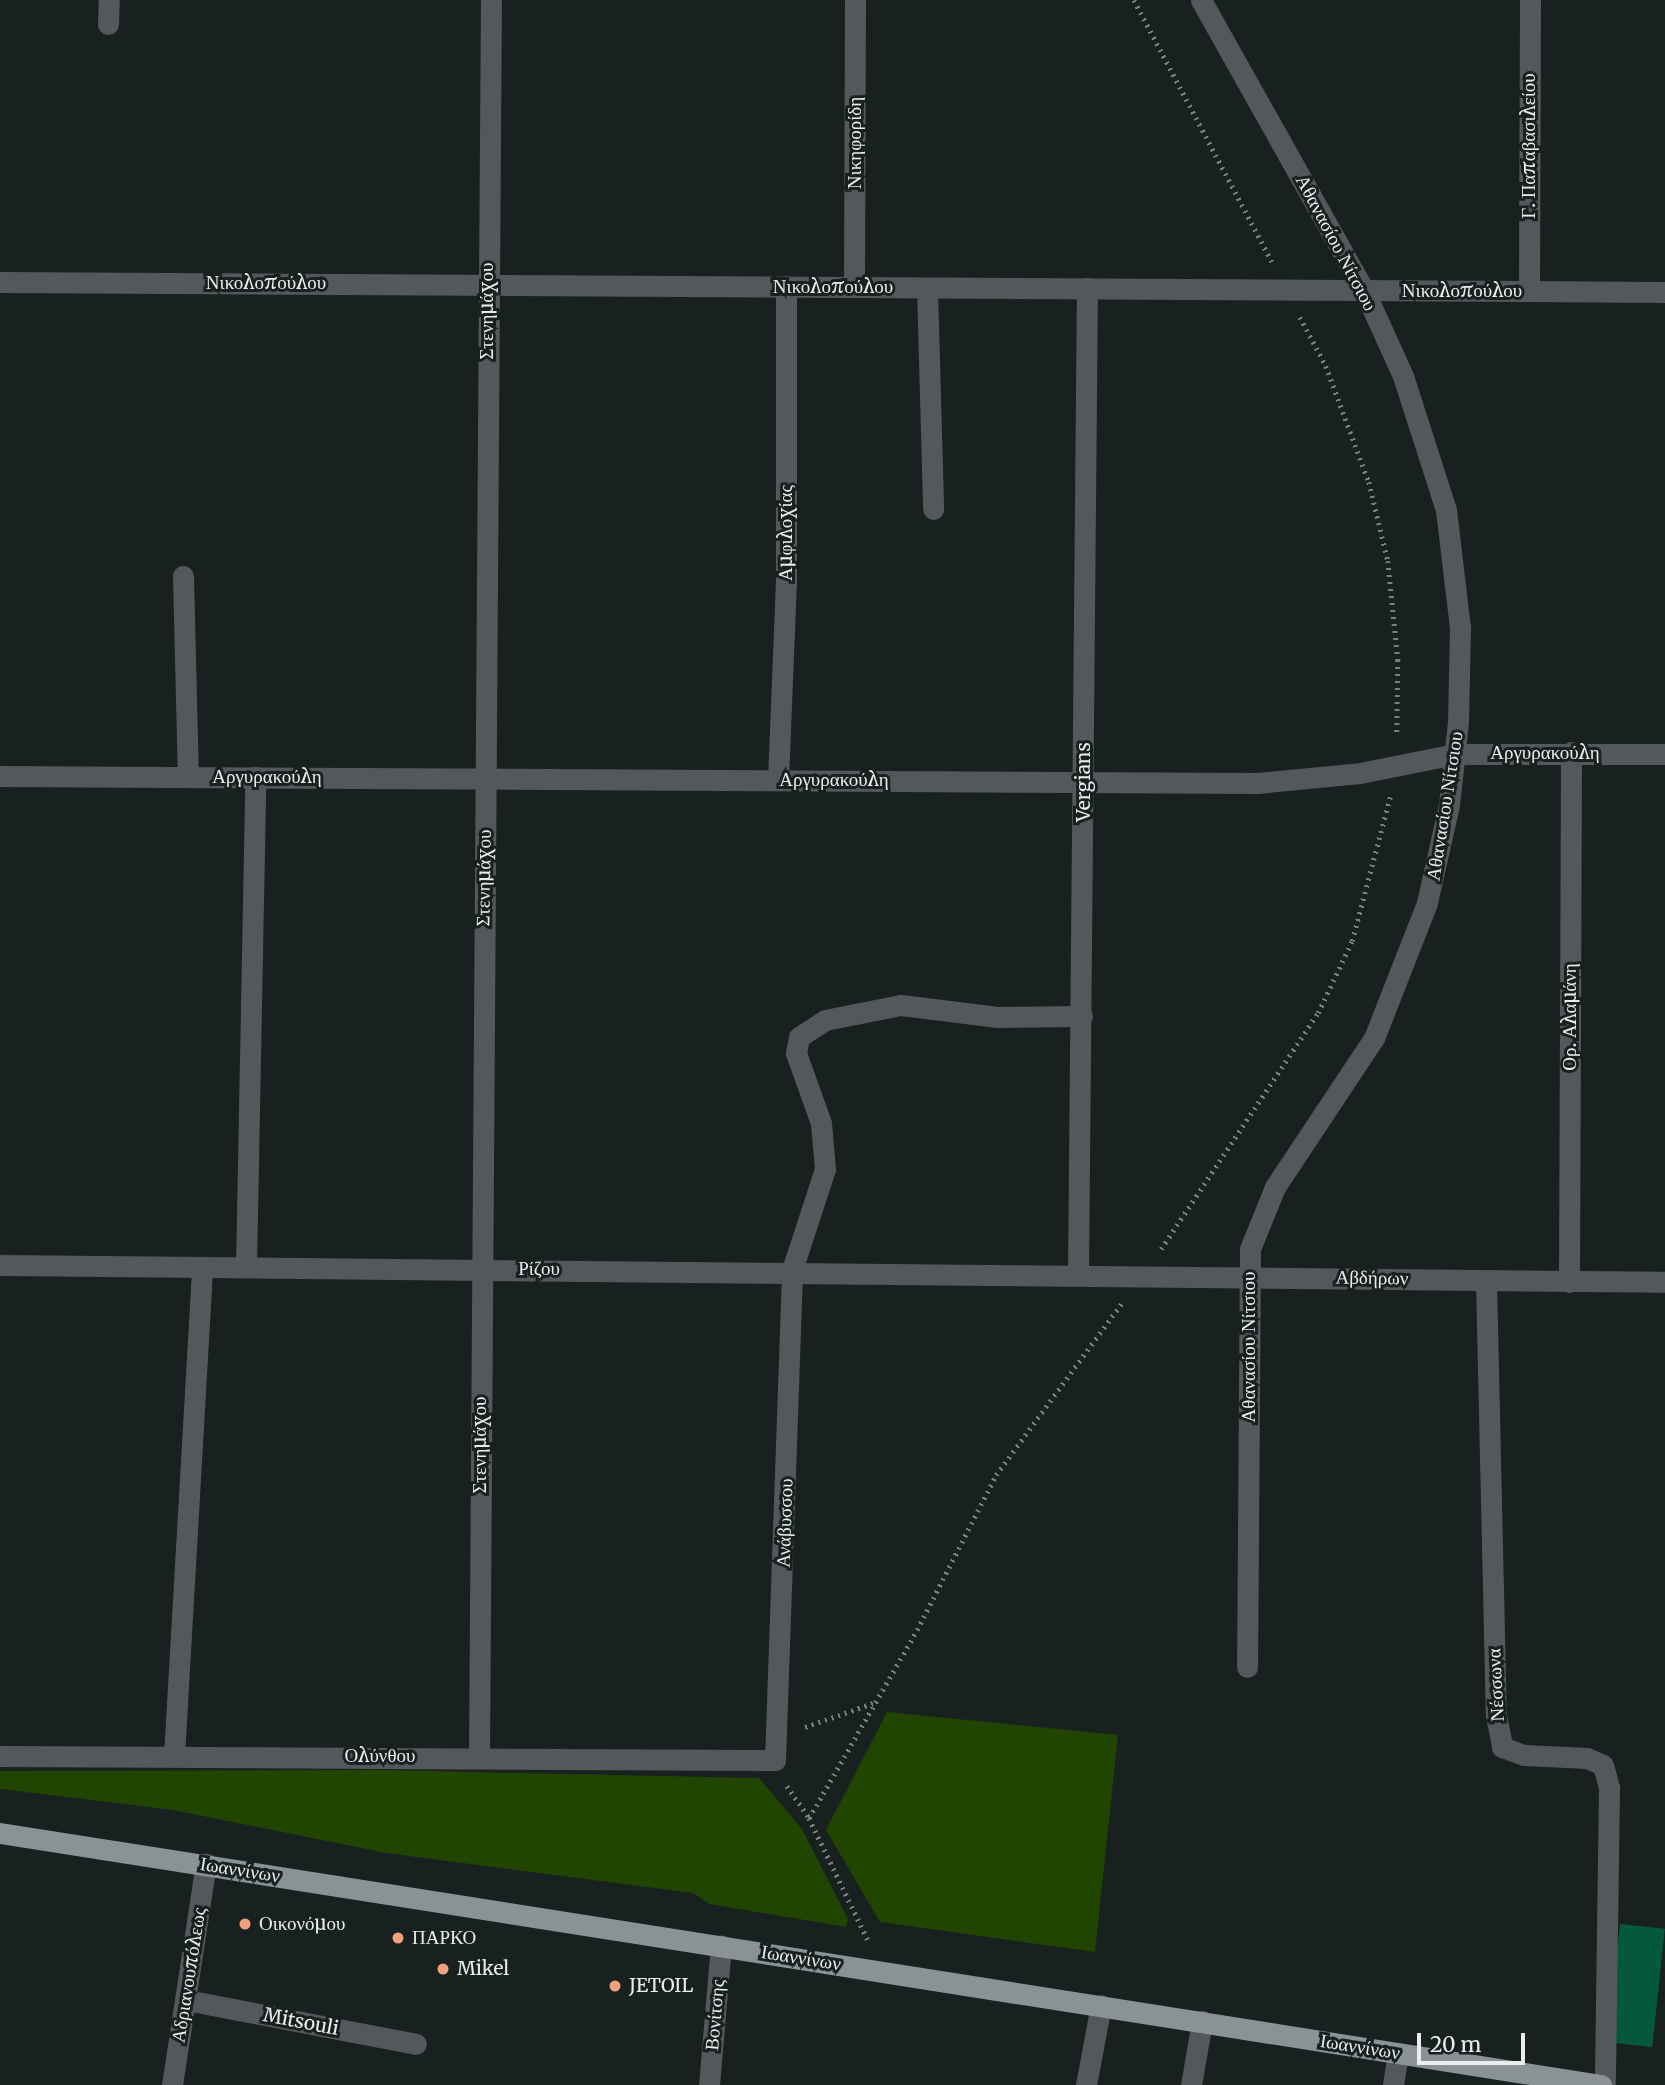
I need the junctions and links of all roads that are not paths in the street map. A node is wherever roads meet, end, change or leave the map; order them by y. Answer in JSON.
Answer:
{"nodes":[{"id":1,"x":109,"y":0,"type":"edge"},
{"id":2,"x":491,"y":0,"type":"edge"},
{"id":3,"x":855,"y":0,"type":"edge"},
{"id":4,"x":1201,"y":0,"type":"edge"},
{"id":5,"x":1530,"y":0,"type":"edge"},
{"id":6,"x":108,"y":24,"type":"dead end"},
{"id":7,"x":0,"y":282,"type":"edge"},
{"id":8,"x":488,"y":284,"type":"junction"},
{"id":9,"x":786,"y":286,"type":"junction"},
{"id":10,"x":854,"y":287,"type":"junction"},
{"id":11,"x":927,"y":288,"type":"junction"},
{"id":12,"x":1087,"y":288,"type":"junction"},
{"id":13,"x":1364,"y":290,"type":"junction"},
{"id":14,"x":1528,"y":291,"type":"junction"},
{"id":15,"x":1665,"y":292,"type":"edge"},
{"id":16,"x":933,"y":509,"type":"dead end"},
{"id":17,"x":183,"y":576,"type":"dead end"},
{"id":18,"x":1571,"y":752,"type":"junction"},
{"id":19,"x":1455,"y":754,"type":"junction"},
{"id":20,"x":1665,"y":754,"type":"edge"},
{"id":21,"x":0,"y":775,"type":"edge"},
{"id":22,"x":188,"y":777,"type":"junction"},
{"id":23,"x":255,"y":777,"type":"junction"},
{"id":24,"x":485,"y":778,"type":"junction"},
{"id":25,"x":778,"y":780,"type":"junction"},
{"id":26,"x":1084,"y":782,"type":"junction"},
{"id":27,"x":1082,"y":1016,"type":"junction"},
{"id":28,"x":0,"y":1265,"type":"edge"},
{"id":29,"x":201,"y":1266,"type":"junction"},
{"id":30,"x":246,"y":1267,"type":"junction"},
{"id":31,"x":481,"y":1268,"type":"junction"},
{"id":32,"x":792,"y":1270,"type":"junction"},
{"id":33,"x":1078,"y":1275,"type":"junction"},
{"id":34,"x":1250,"y":1275,"type":"junction"},
{"id":35,"x":1486,"y":1280,"type":"junction"},
{"id":36,"x":1569,"y":1282,"type":"junction"},
{"id":37,"x":1665,"y":1282,"type":"edge"},
{"id":38,"x":1248,"y":1667,"type":"dead end"},
{"id":39,"x":0,"y":1756,"type":"edge"},
{"id":40,"x":174,"y":1756,"type":"junction"},
{"id":41,"x":479,"y":1756,"type":"junction"},
{"id":42,"x":761,"y":1762,"type":"joint"},
{"id":43,"x":0,"y":1833,"type":"edge"},
{"id":44,"x":206,"y":1864,"type":"junction"},
{"id":45,"x":721,"y":1946,"type":"junction"},
{"id":46,"x":186,"y":2000,"type":"junction"},
{"id":47,"x":1101,"y":2005,"type":"junction"},
{"id":48,"x":1202,"y":2021,"type":"junction"},
{"id":49,"x":416,"y":2043,"type":"dead end"},
{"id":50,"x":1398,"y":2053,"type":"junction"},
{"id":51,"x":172,"y":2085,"type":"edge"},
{"id":52,"x":709,"y":2085,"type":"edge"},
{"id":53,"x":1086,"y":2085,"type":"edge"},
{"id":54,"x":1191,"y":2085,"type":"edge"},
{"id":55,"x":1392,"y":2085,"type":"edge"},
{"id":56,"x":1603,"y":2085,"type":"edge"}],
"edges":[{"from":1,"to":6,"type":"street"},
{"from":2,"to":8,"type":"street","name":"Στενημάχου"},
{"from":3,"to":10,"type":"street","name":"Νικηφορίδη"},
{"from":4,"to":13,"type":"street","name":"Αθανασίου Νίτσιου"},
{"from":5,"to":14,"type":"street","name":"Γ. Παπαβασιλείου"},
{"from":7,"to":8,"type":"street","name":"Νικολοπούλου"},
{"from":8,"to":9,"type":"street","name":"Νικολοπούλου"},
{"from":8,"to":24,"type":"street","name":"Στενημάχου"},
{"from":9,"to":10,"type":"street","name":"Νικολοπούλου"},
{"from":9,"to":25,"type":"street","name":"Αμφιλοχίας"},
{"from":10,"to":11,"type":"street","name":"Νικολοπούλου"},
{"from":11,"to":12,"type":"street","name":"Νικολοπούλου"},
{"from":11,"to":16,"type":"street"},
{"from":12,"to":13,"type":"street","name":"Νικολοπούλου"},
{"from":12,"to":26,"type":"street","name":"Vergians"},
{"from":13,"to":14,"type":"street","name":"Νικολοπούλου"},
{"from":13,"to":19,"type":"street","name":"Αθανασίου Νίτσιου"},
{"from":14,"to":15,"type":"street","name":"Νικολοπούλου"},
{"from":17,"to":22,"type":"street"},
{"from":18,"to":19,"type":"street","name":"Αργυρακούλη"},
{"from":18,"to":20,"type":"street","name":"Αργυρακούλη"},
{"from":18,"to":36,"type":"street","name":"Ορ. Αλαμάνη"},
{"from":19,"to":26,"type":"street","name":"Αργυρακούλη"},
{"from":19,"to":34,"type":"street","name":"Αθανασίου Νίτσιου"},
{"from":21,"to":22,"type":"street","name":"Αργυρακούλη"},
{"from":22,"to":23,"type":"street","name":"Αργυρακούλη"},
{"from":23,"to":24,"type":"street","name":"Αργυρακούλη"},
{"from":23,"to":30,"type":"street"},
{"from":24,"to":25,"type":"street","name":"Αργυρακούλη"},
{"from":24,"to":31,"type":"street","name":"Στενημάχου"},
{"from":25,"to":26,"type":"street","name":"Αργυρακούλη"},
{"from":26,"to":27,"type":"street","name":"Vergians"},
{"from":27,"to":32,"type":"street","name":"Ανάβυσσου"},
{"from":27,"to":33,"type":"street","name":"Vergians"},
{"from":28,"to":29,"type":"street","name":"Ρίζου"},
{"from":29,"to":30,"type":"street","name":"Ρίζου"},
{"from":29,"to":40,"type":"street"},
{"from":30,"to":31,"type":"street","name":"Ρίζου"},
{"from":31,"to":32,"type":"street","name":"Ρίζου"},
{"from":31,"to":41,"type":"street","name":"Στενημάχου"},
{"from":32,"to":33,"type":"street","name":"Ρίζου"},
{"from":32,"to":42,"type":"street","name":"Ανάβυσσου"},
{"from":33,"to":34,"type":"street","name":"Αβδήρων"},
{"from":34,"to":35,"type":"street","name":"Αβδήρων"},
{"from":34,"to":38,"type":"street","name":"Αθανασίου Νίτσιου"},
{"from":35,"to":36,"type":"street","name":"Αβδήρων"},
{"from":35,"to":56,"type":"street","name":"Νέσσωνα"},
{"from":36,"to":37,"type":"street","name":"Αβδήρων"},
{"from":39,"to":40,"type":"street","name":"Ολύνθου"},
{"from":40,"to":41,"type":"street","name":"Ολύνθου"},
{"from":41,"to":42,"type":"street","name":"Ολύνθου"},
{"from":43,"to":44,"type":"main road","name":"Ιωαννίνων"},
{"from":44,"to":45,"type":"main road","name":"Ιωαννίνων"},
{"from":44,"to":46,"type":"street","name":"Αδριανουπόλεως"},
{"from":45,"to":47,"type":"main road","name":"Ιωαννίνων"},
{"from":45,"to":52,"type":"street","name":"Βονίτσης"},
{"from":46,"to":49,"type":"street","name":"Mitsouli"},
{"from":46,"to":51,"type":"street","name":"Αδριανουπόλεως"},
{"from":47,"to":48,"type":"main road","name":"Ιωαννίνων"},
{"from":47,"to":53,"type":"street"},
{"from":48,"to":50,"type":"main road","name":"Ιωαννίνων"},
{"from":48,"to":54,"type":"street"},
{"from":50,"to":55,"type":"street"},
{"from":50,"to":56,"type":"main road","name":"Ιωαννίνων"}]}
